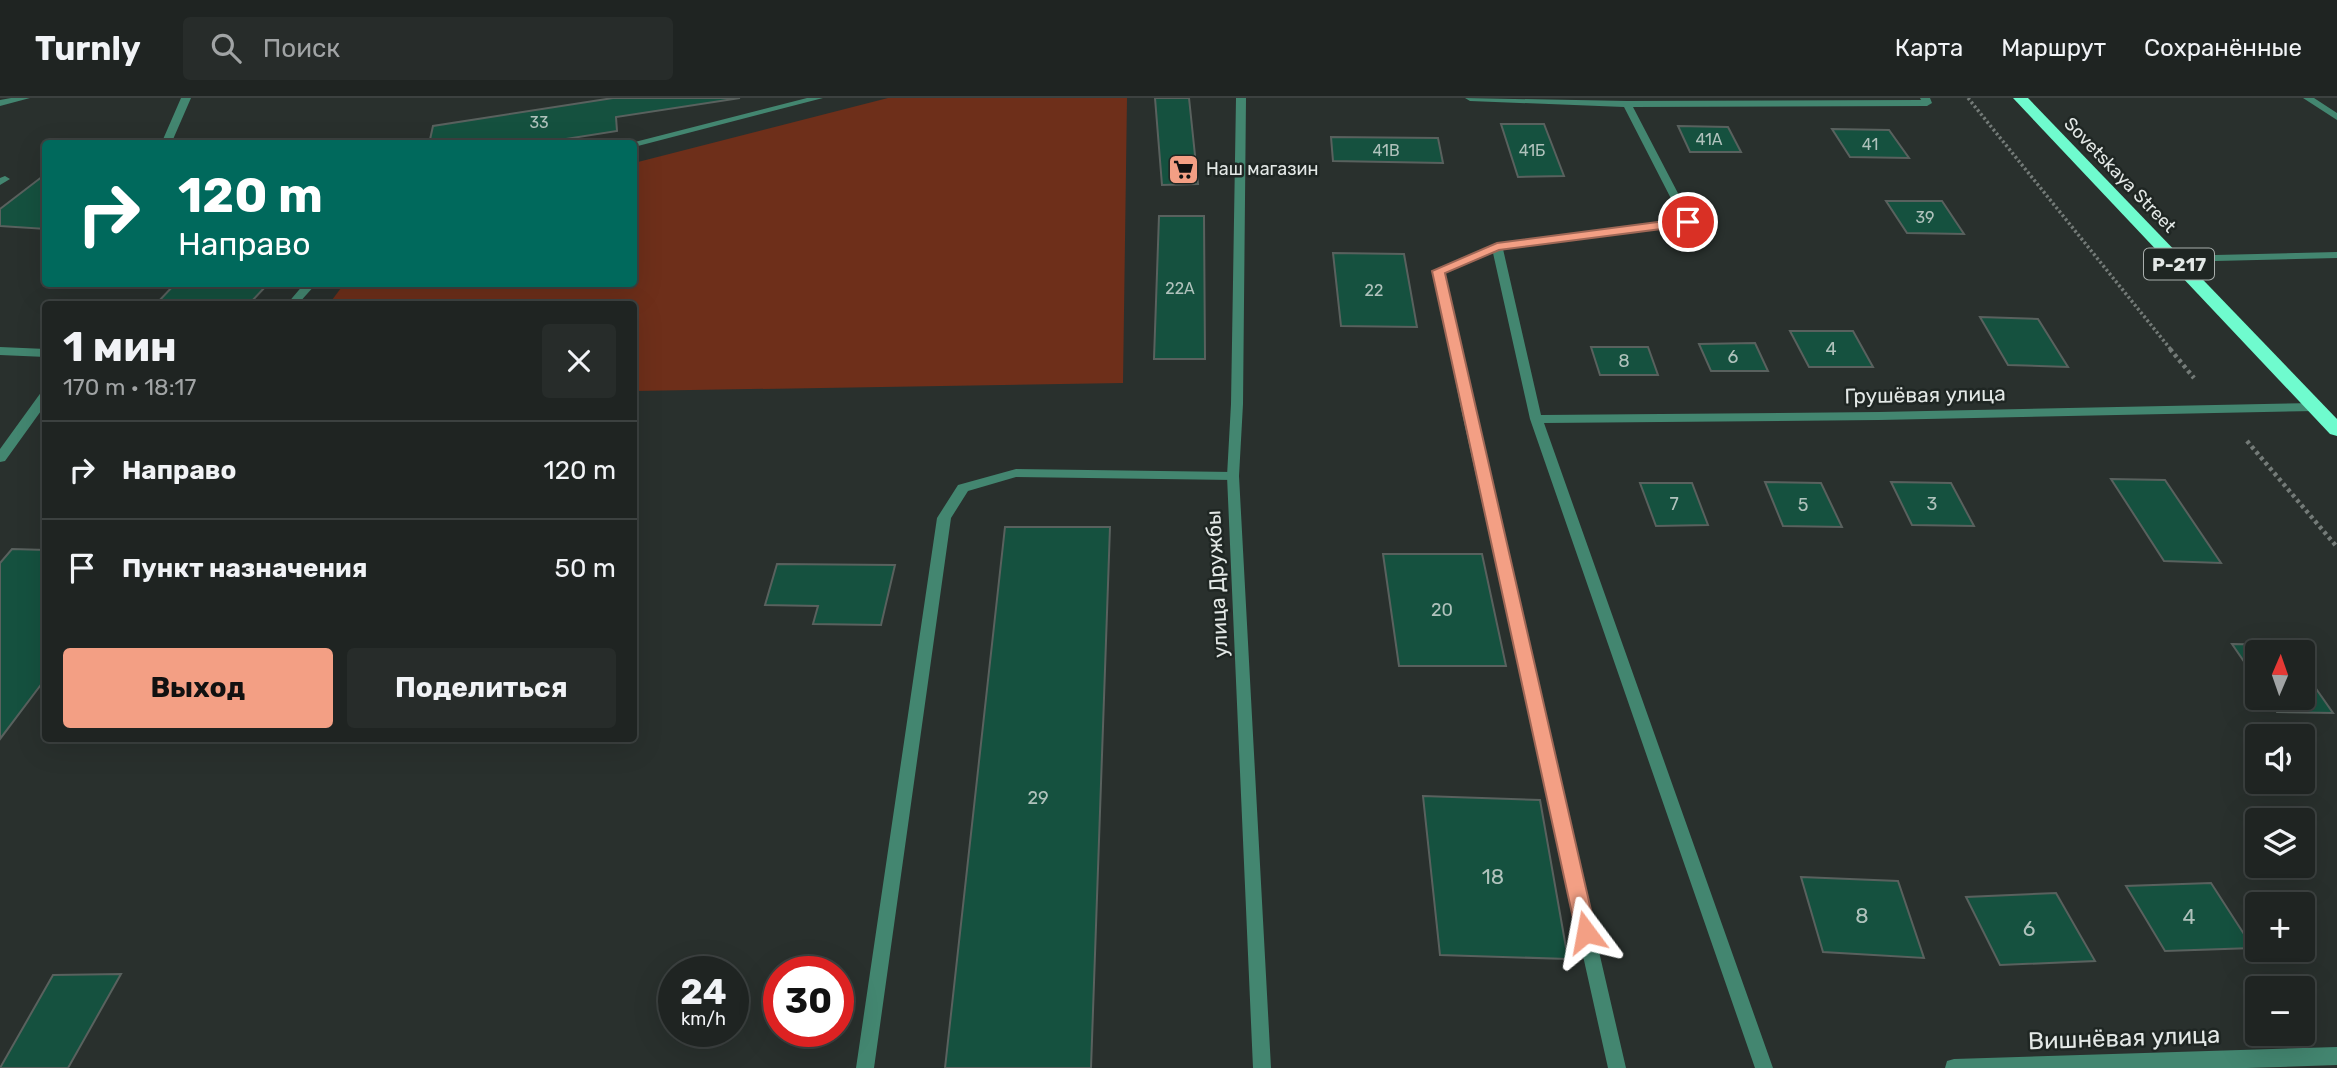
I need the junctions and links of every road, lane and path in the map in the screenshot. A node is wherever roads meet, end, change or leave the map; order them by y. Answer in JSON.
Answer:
{"nodes":[{"id":1,"x":25,"y":98,"type":"edge"},
{"id":2,"x":186,"y":98,"type":"edge"},
{"id":3,"x":818,"y":98,"type":"edge"},
{"id":4,"x":1241,"y":98,"type":"edge"},
{"id":5,"x":1470,"y":98,"type":"edge"},
{"id":6,"x":1925,"y":98,"type":"edge"},
{"id":7,"x":1968,"y":98,"type":"edge"},
{"id":8,"x":2020,"y":98,"type":"edge"},
{"id":9,"x":2308,"y":98,"type":"edge"},
{"id":10,"x":2,"y":101,"type":"edge"},
{"id":11,"x":1627,"y":104,"type":"junction"},
{"id":12,"x":2337,"y":117,"type":"edge"},
{"id":13,"x":168,"y":140,"type":"edge"},
{"id":14,"x":637,"y":143,"type":"edge"},
{"id":15,"x":1497,"y":247,"type":"junction"},
{"id":16,"x":2337,"y":255,"type":"edge"},
{"id":17,"x":2174,"y":258,"type":"junction"},
{"id":18,"x":307,"y":287,"type":"edge"},
{"id":19,"x":295,"y":301,"type":"edge"},
{"id":20,"x":0,"y":351,"type":"edge"},
{"id":21,"x":42,"y":353,"type":"edge"},
{"id":22,"x":42,"y":400,"type":"edge"},
{"id":23,"x":2217,"y":407,"type":"junction"},
{"id":24,"x":2315,"y":407,"type":"junction"},
{"id":25,"x":1536,"y":419,"type":"junction"},
{"id":26,"x":2337,"y":430,"type":"edge"},
{"id":27,"x":0,"y":458,"type":"edge"},
{"id":28,"x":1233,"y":476,"type":"junction"},
{"id":29,"x":2337,"y":547,"type":"edge"},
{"id":30,"x":2337,"y":1056,"type":"edge"},
{"id":31,"x":865,"y":1068,"type":"edge"},
{"id":32,"x":1262,"y":1068,"type":"edge"},
{"id":33,"x":1617,"y":1068,"type":"edge"},
{"id":34,"x":1765,"y":1068,"type":"edge"},
{"id":35,"x":1954,"y":1068,"type":"edge"}],
"edges":[{"from":1,"to":10,"type":"street"},
{"from":2,"to":13,"type":"street"},
{"from":3,"to":14,"type":"street"},
{"from":4,"to":28,"type":"street","name":"улица Дружбы"},
{"from":5,"to":11,"type":"street"},
{"from":6,"to":11,"type":"street"},
{"from":7,"to":23,"type":"path"},
{"from":8,"to":17,"type":"highway","name":"Sovetskaya Street","number":"Р-217"},
{"from":9,"to":12,"type":"street"},
{"from":11,"to":15,"type":"street"},
{"from":15,"to":25,"type":"street"},
{"from":15,"to":33,"type":"street"},
{"from":16,"to":17,"type":"street"},
{"from":17,"to":24,"type":"highway","name":"Sovetskaya Street","number":"Р-217"},
{"from":18,"to":19,"type":"street"},
{"from":20,"to":21,"type":"street"},
{"from":22,"to":27,"type":"street"},
{"from":23,"to":24,"type":"street","name":"Грушёвая улица"},
{"from":23,"to":25,"type":"street","name":"Грушёвая улица"},
{"from":23,"to":29,"type":"path"},
{"from":24,"to":26,"type":"highway","name":"Sovetskaya Street","number":"Р-217"},
{"from":25,"to":34,"type":"street"},
{"from":28,"to":31,"type":"street"},
{"from":28,"to":32,"type":"street","name":"улица Дружбы"},
{"from":30,"to":35,"type":"street","name":"Вишнёвая улица"}]}
